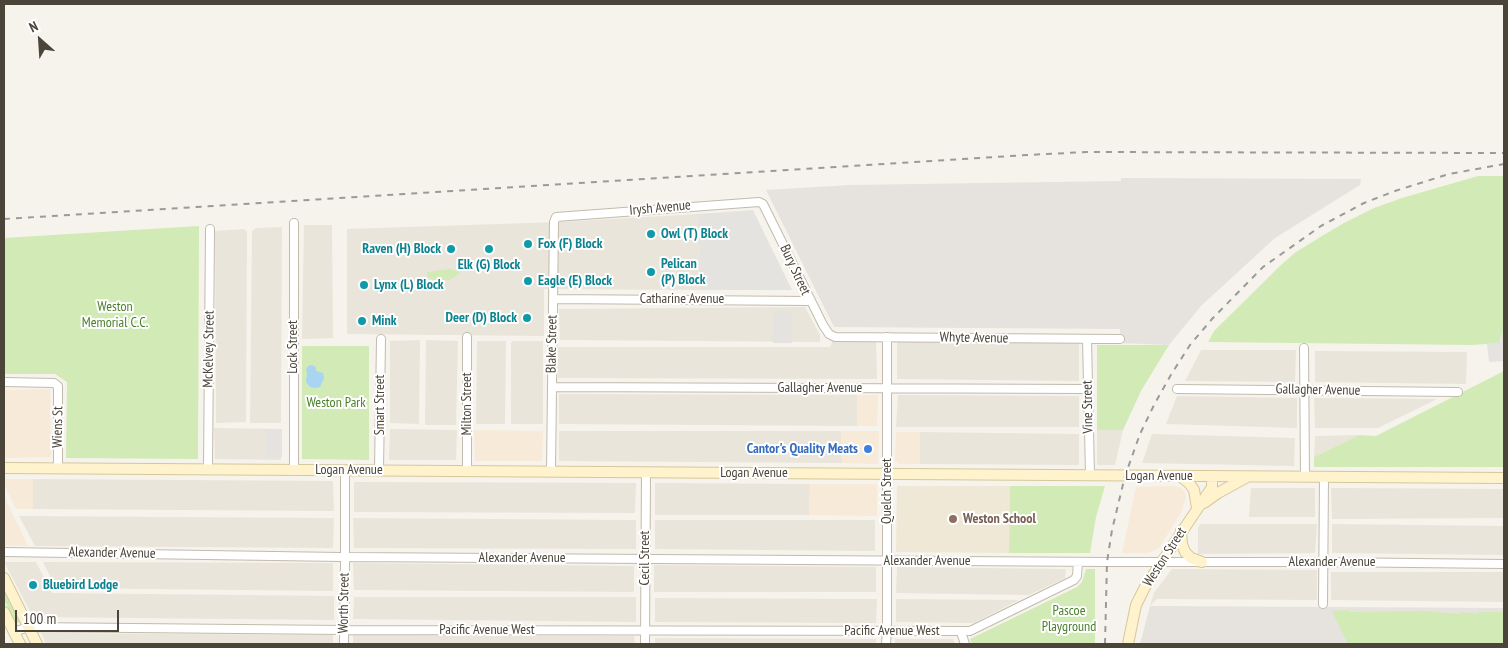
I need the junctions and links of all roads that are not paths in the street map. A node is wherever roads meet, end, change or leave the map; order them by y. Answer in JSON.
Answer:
{"nodes":[{"id":1,"x":763,"y":204,"type":"joint"},
{"id":2,"x":556,"y":217,"type":"joint"},
{"id":3,"x":294,"y":223,"type":"dead end"},
{"id":4,"x":210,"y":229,"type":"dead end"},
{"id":5,"x":553,"y":299,"type":"junction"},
{"id":6,"x":810,"y":301,"type":"junction"},
{"id":7,"x":829,"y":334,"type":"joint"},
{"id":8,"x":467,"y":337,"type":"dead end"},
{"id":9,"x":888,"y":337,"type":"junction"},
{"id":10,"x":381,"y":339,"type":"dead end"},
{"id":11,"x":1087,"y":339,"type":"junction"},
{"id":12,"x":1120,"y":339,"type":"dead end"},
{"id":13,"x":1304,"y":348,"type":"dead end"},
{"id":14,"x":4,"y":382,"type":"edge"},
{"id":15,"x":552,"y":387,"type":"junction"},
{"id":16,"x":888,"y":388,"type":"junction"},
{"id":17,"x":1088,"y":389,"type":"junction"},
{"id":18,"x":1177,"y":389,"type":"dead end"},
{"id":19,"x":1304,"y":390,"type":"junction"},
{"id":20,"x":1458,"y":392,"type":"dead end"},
{"id":21,"x":4,"y":468,"type":"edge"},
{"id":22,"x":58,"y":468,"type":"junction"},
{"id":23,"x":208,"y":469,"type":"junction"},
{"id":24,"x":294,"y":470,"type":"junction"},
{"id":25,"x":345,"y":470,"type":"junction"},
{"id":26,"x":379,"y":470,"type":"junction"},
{"id":27,"x":467,"y":471,"type":"junction"},
{"id":28,"x":551,"y":472,"type":"junction"},
{"id":29,"x":646,"y":472,"type":"junction"},
{"id":30,"x":888,"y":474,"type":"junction"},
{"id":31,"x":1090,"y":475,"type":"junction"},
{"id":32,"x":1180,"y":476,"type":"junction"},
{"id":33,"x":1212,"y":476,"type":"junction"},
{"id":34,"x":1248,"y":476,"type":"junction"},
{"id":35,"x":1305,"y":476,"type":"junction"},
{"id":36,"x":1324,"y":477,"type":"junction"},
{"id":37,"x":1504,"y":478,"type":"edge"},
{"id":38,"x":1197,"y":508,"type":"junction"},
{"id":39,"x":1181,"y":531,"type":"junction"},
{"id":40,"x":4,"y":552,"type":"edge"},
{"id":41,"x":345,"y":557,"type":"junction"},
{"id":42,"x":645,"y":559,"type":"junction"},
{"id":43,"x":887,"y":560,"type":"junction"},
{"id":44,"x":1078,"y":562,"type":"junction"},
{"id":45,"x":1160,"y":562,"type":"junction"},
{"id":46,"x":1202,"y":562,"type":"junction"},
{"id":47,"x":1323,"y":562,"type":"junction"},
{"id":48,"x":1504,"y":564,"type":"edge"},
{"id":49,"x":4,"y":578,"type":"edge"},
{"id":50,"x":1323,"y":604,"type":"dead end"},
{"id":51,"x":4,"y":612,"type":"edge"},
{"id":52,"x":28,"y":627,"type":"junction"},
{"id":53,"x":344,"y":630,"type":"junction"},
{"id":54,"x":645,"y":630,"type":"junction"},
{"id":55,"x":887,"y":631,"type":"junction"},
{"id":56,"x":14,"y":632,"type":"junction"},
{"id":57,"x":961,"y":632,"type":"junction"},
{"id":58,"x":20,"y":644,"type":"edge"},
{"id":59,"x":37,"y":644,"type":"edge"},
{"id":60,"x":344,"y":644,"type":"edge"},
{"id":61,"x":645,"y":644,"type":"edge"},
{"id":62,"x":886,"y":644,"type":"edge"},
{"id":63,"x":965,"y":644,"type":"edge"},
{"id":64,"x":1128,"y":644,"type":"edge"}],
"edges":[{"from":1,"to":2,"type":"street","name":"Irysh Avenue"},
{"from":1,"to":6,"type":"street","name":"Bury Street"},
{"from":2,"to":5,"type":"street","name":"Blake Street"},
{"from":3,"to":24,"type":"street","name":"Lock Street"},
{"from":4,"to":23,"type":"street","name":"McKelvey Street"},
{"from":5,"to":6,"type":"street","name":"Catharine Avenue"},
{"from":5,"to":15,"type":"street","name":"Blake Street"},
{"from":6,"to":7,"type":"street","name":"Bury Street"},
{"from":7,"to":9,"type":"street","name":"Whyte Avenue"},
{"from":8,"to":27,"type":"street","name":"Milton Street"},
{"from":9,"to":11,"type":"street","name":"Whyte Avenue"},
{"from":9,"to":16,"type":"street","name":"Quelch Street"},
{"from":10,"to":26,"type":"street","name":"Smart Street"},
{"from":11,"to":12,"type":"street","name":"Whyte Avenue"},
{"from":11,"to":17,"type":"street","name":"Vine Street"},
{"from":13,"to":19,"type":"street"},
{"from":14,"to":22,"type":"street","name":"Wiens St"},
{"from":15,"to":16,"type":"street","name":"Gallagher Avenue"},
{"from":15,"to":28,"type":"street","name":"Blake Street"},
{"from":16,"to":17,"type":"street","name":"Gallagher Avenue"},
{"from":16,"to":30,"type":"street","name":"Quelch Street"},
{"from":17,"to":31,"type":"street","name":"Vine Street"},
{"from":18,"to":19,"type":"street","name":"Gallagher Avenue"},
{"from":19,"to":20,"type":"street","name":"Gallagher Avenue"},
{"from":19,"to":35,"type":"street"},
{"from":21,"to":22,"type":"main road","name":"Logan Avenue"},
{"from":22,"to":23,"type":"main road","name":"Logan Avenue"},
{"from":23,"to":24,"type":"main road","name":"Logan Avenue"},
{"from":24,"to":25,"type":"main road","name":"Logan Avenue"},
{"from":25,"to":26,"type":"main road","name":"Logan Avenue"},
{"from":25,"to":41,"type":"street","name":"Worth Street"},
{"from":26,"to":27,"type":"main road","name":"Logan Avenue"},
{"from":27,"to":28,"type":"main road","name":"Logan Avenue"},
{"from":28,"to":29,"type":"main road","name":"Logan Avenue"},
{"from":29,"to":30,"type":"main road","name":"Logan Avenue"},
{"from":29,"to":42,"type":"street","name":"Cecil Street"},
{"from":30,"to":31,"type":"main road","name":"Logan Avenue"},
{"from":30,"to":43,"type":"street","name":"Quelch Street"},
{"from":31,"to":32,"type":"main road","name":"Logan Avenue"},
{"from":32,"to":33,"type":"main road","name":"Logan Avenue"},
{"from":32,"to":38,"type":"main road"},
{"from":33,"to":34,"type":"main road","name":"Logan Avenue"},
{"from":33,"to":38,"type":"main road","name":"Weston Street"},
{"from":34,"to":35,"type":"main road","name":"Logan Avenue"},
{"from":34,"to":38,"type":"main road"},
{"from":35,"to":36,"type":"main road","name":"Logan Avenue"},
{"from":36,"to":37,"type":"main road","name":"Logan Avenue"},
{"from":36,"to":47,"type":"street"},
{"from":38,"to":39,"type":"main road","name":"Weston Street"},
{"from":39,"to":45,"type":"main road","name":"Weston Street"},
{"from":39,"to":46,"type":"main road"},
{"from":40,"to":41,"type":"street","name":"Alexander Avenue"},
{"from":41,"to":42,"type":"street","name":"Alexander Avenue"},
{"from":41,"to":53,"type":"street","name":"Worth Street"},
{"from":42,"to":43,"type":"street","name":"Alexander Avenue"},
{"from":42,"to":54,"type":"street","name":"Cecil Street"},
{"from":43,"to":44,"type":"street","name":"Alexander Avenue"},
{"from":43,"to":55,"type":"street","name":"Quelch Street"},
{"from":44,"to":45,"type":"street","name":"Alexander Avenue"},
{"from":44,"to":57,"type":"street","name":"Pacific Avenue West"},
{"from":45,"to":46,"type":"street","name":"Alexander Avenue"},
{"from":45,"to":64,"type":"main road","name":"Weston Street"},
{"from":46,"to":47,"type":"street","name":"Alexander Avenue"},
{"from":47,"to":48,"type":"street","name":"Alexander Avenue"},
{"from":47,"to":50,"type":"street"},
{"from":49,"to":52,"type":"main road"},
{"from":51,"to":56,"type":"main road"},
{"from":52,"to":53,"type":"street","name":"Pacific Avenue West"},
{"from":52,"to":56,"type":"street","name":"Pacific Avenue West"},
{"from":52,"to":59,"type":"main road"},
{"from":53,"to":54,"type":"street","name":"Pacific Avenue West"},
{"from":53,"to":60,"type":"street","name":"Worth Street"},
{"from":54,"to":55,"type":"street","name":"Pacific Avenue West"},
{"from":54,"to":61,"type":"street","name":"Cecil Street"},
{"from":55,"to":57,"type":"street","name":"Pacific Avenue West"},
{"from":55,"to":62,"type":"street","name":"Quelch Street"},
{"from":56,"to":58,"type":"main road"},
{"from":57,"to":63,"type":"street"}]}
